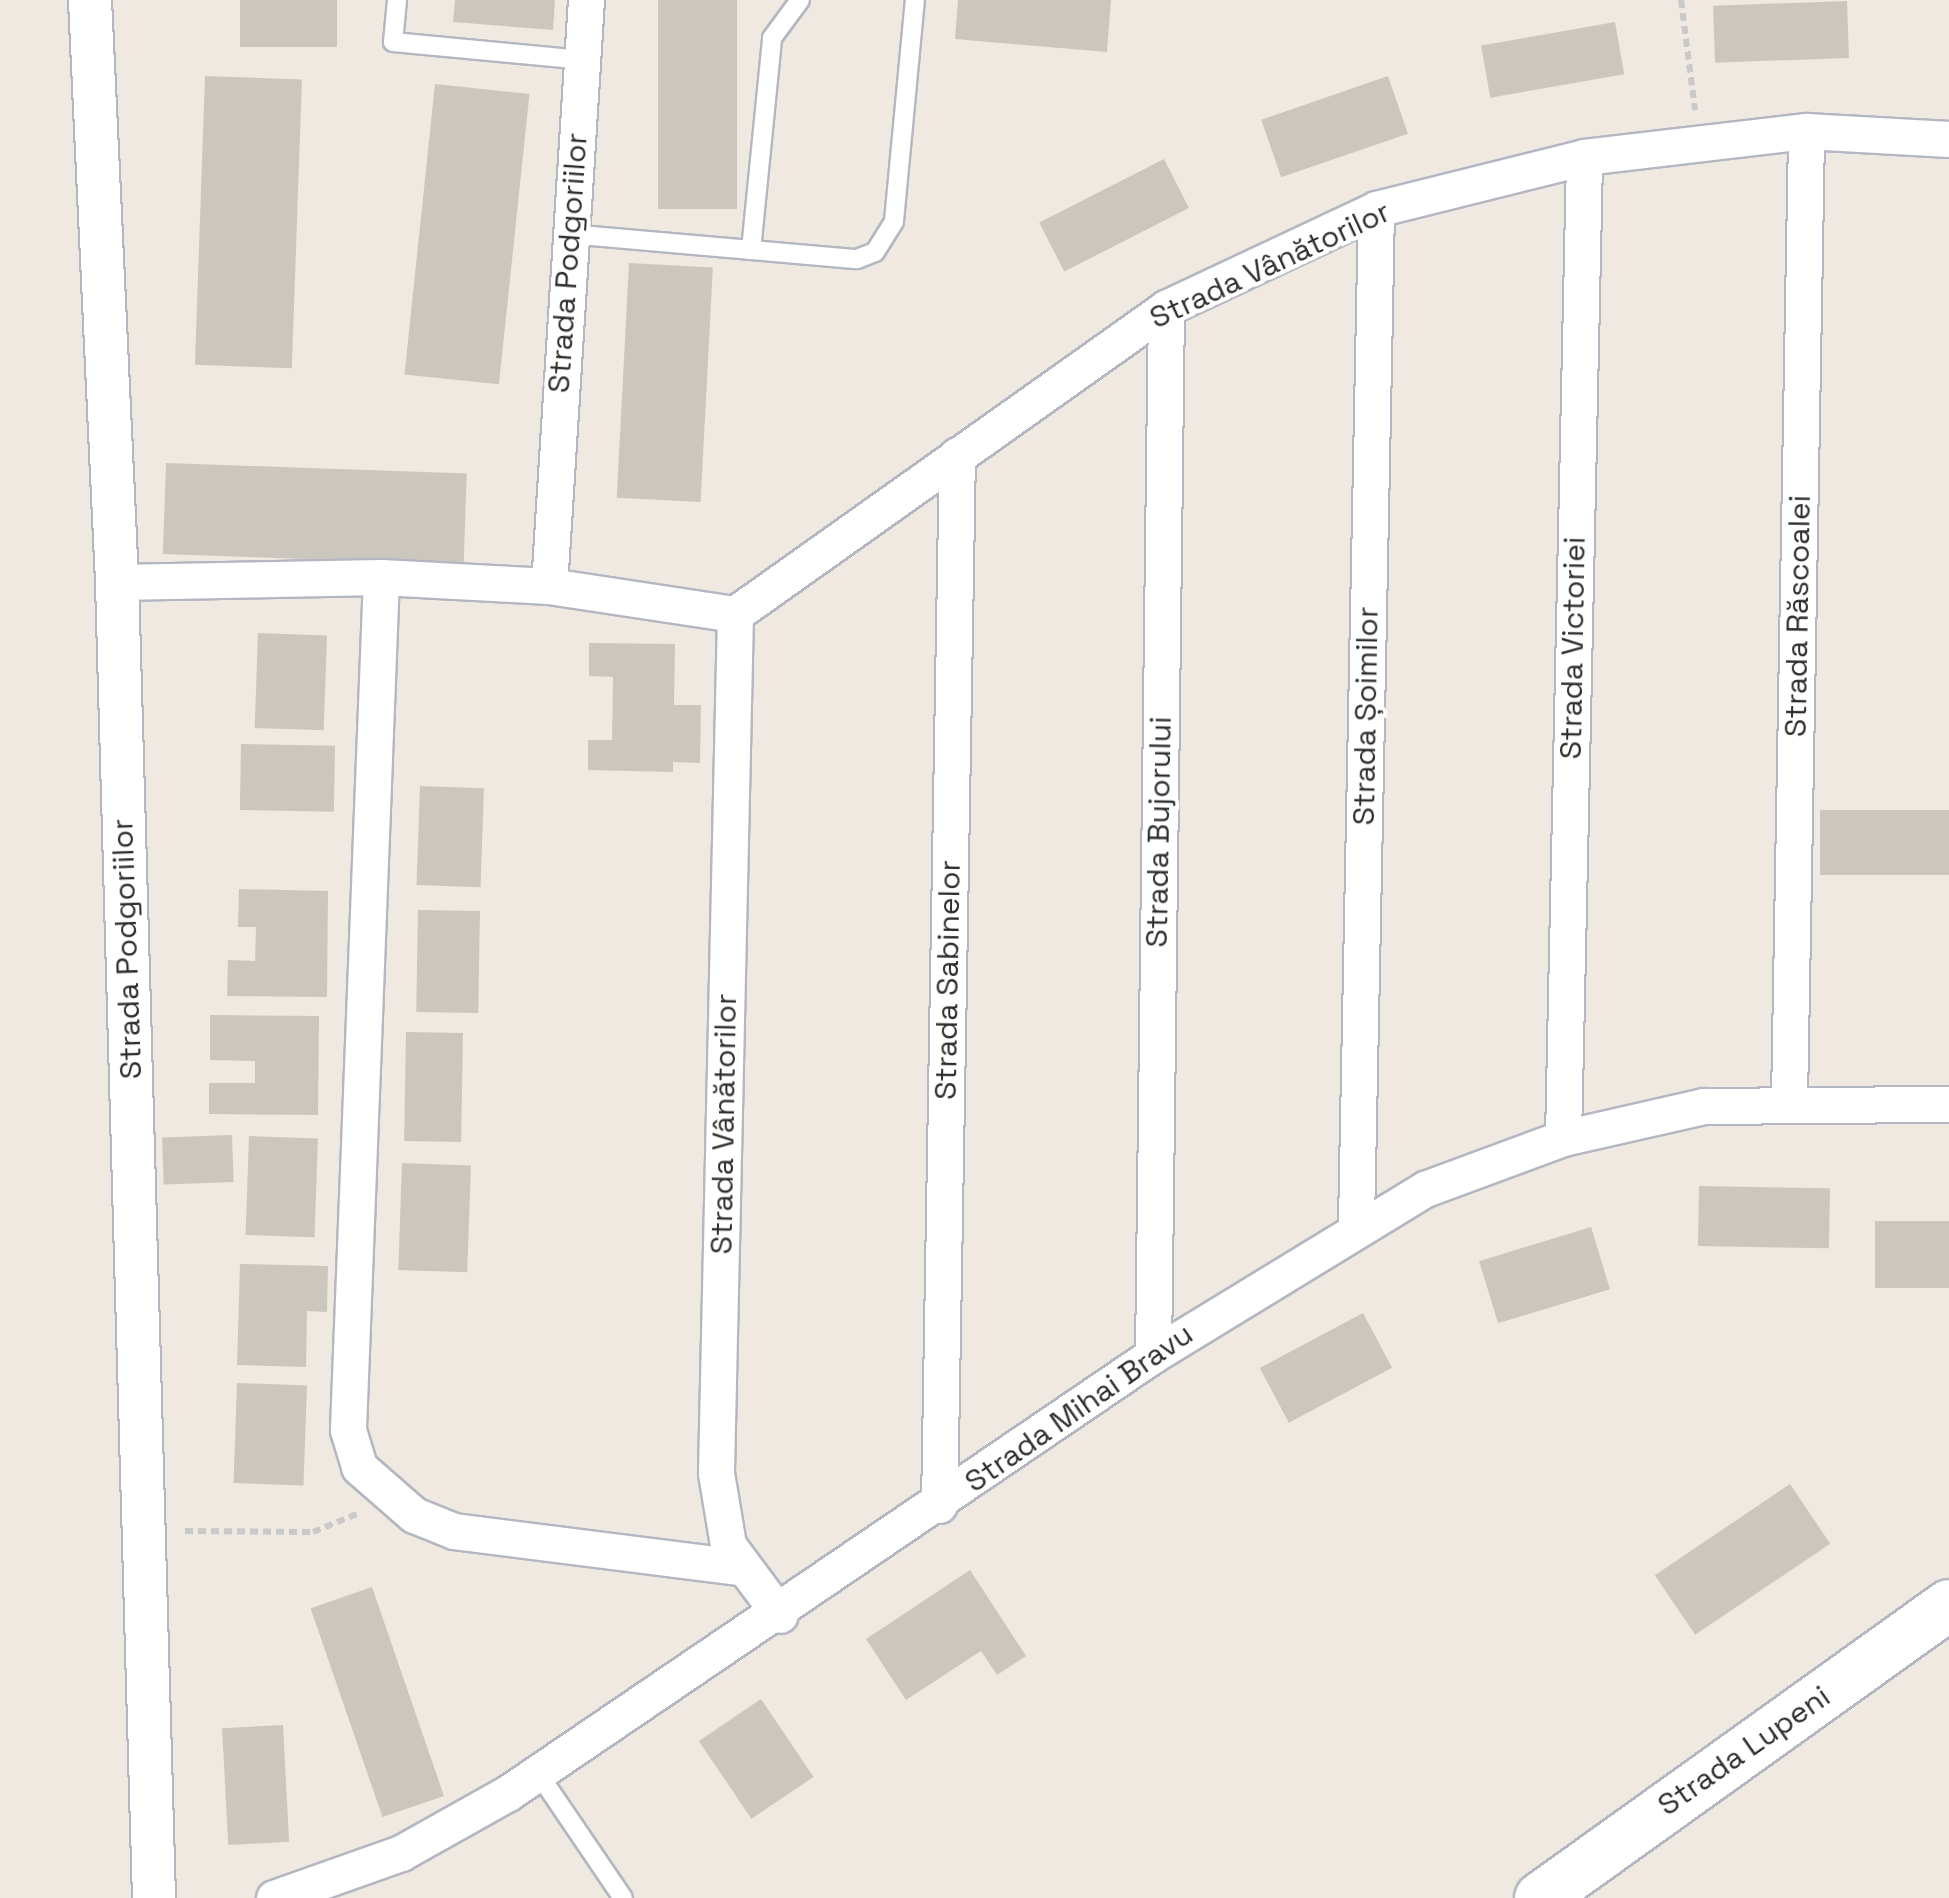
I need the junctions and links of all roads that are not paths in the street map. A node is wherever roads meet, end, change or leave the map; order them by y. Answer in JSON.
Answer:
{"nodes":[{"id":1,"x":90,"y":0,"type":"edge"},
{"id":2,"x":397,"y":0,"type":"edge"},
{"id":3,"x":586,"y":0,"type":"edge"},
{"id":4,"x":800,"y":0,"type":"edge"},
{"id":5,"x":915,"y":0,"type":"edge"},
{"id":6,"x":582,"y":60,"type":"junction"},
{"id":7,"x":1806,"y":131,"type":"junction"},
{"id":8,"x":1949,"y":138,"type":"edge"},
{"id":9,"x":1584,"y":157,"type":"junction"},
{"id":10,"x":1376,"y":208,"type":"junction"},
{"id":11,"x":569,"y":234,"type":"junction"},
{"id":12,"x":751,"y":250,"type":"junction"},
{"id":13,"x":1166,"y":308,"type":"junction"},
{"id":14,"x":957,"y":455,"type":"junction"},
{"id":15,"x":381,"y":577,"type":"junction"},
{"id":16,"x":117,"y":582,"type":"junction"},
{"id":17,"x":549,"y":586,"type":"junction"},
{"id":18,"x":735,"y":614,"type":"junction"},
{"id":19,"x":1789,"y":1100,"type":"junction"},
{"id":20,"x":1949,"y":1104,"type":"edge"},
{"id":21,"x":1562,"y":1138,"type":"junction"},
{"id":22,"x":1356,"y":1222,"type":"junction"},
{"id":23,"x":1152,"y":1356,"type":"junction"},
{"id":24,"x":939,"y":1506,"type":"junction"},
{"id":25,"x":738,"y":1567,"type":"junction"},
{"id":26,"x":1949,"y":1605,"type":"edge"},
{"id":27,"x":780,"y":1615,"type":"junction"},
{"id":28,"x":538,"y":1773,"type":"junction"},
{"id":29,"x":154,"y":1898,"type":"edge"},
{"id":30,"x":274,"y":1898,"type":"edge"},
{"id":31,"x":623,"y":1898,"type":"edge"},
{"id":32,"x":1540,"y":1898,"type":"edge"}],
"edges":[{"from":1,"to":16,"type":"street","name":"Strada Podgoriilor"},
{"from":2,"to":6,"type":"lane"},
{"from":3,"to":6,"type":"street","name":"Strada Podgoriilor"},
{"from":4,"to":12,"type":"lane"},
{"from":5,"to":12,"type":"lane"},
{"from":6,"to":11,"type":"street","name":"Strada Podgoriilor"},
{"from":7,"to":8,"type":"street","name":"Strada Vânătorilor"},
{"from":7,"to":9,"type":"street","name":"Strada Vânătorilor"},
{"from":7,"to":19,"type":"street","name":"Strada Răscoalei"},
{"from":9,"to":10,"type":"street","name":"Strada Vânătorilor"},
{"from":9,"to":21,"type":"street","name":"Strada Victoriei"},
{"from":10,"to":13,"type":"street","name":"Strada Vânătorilor"},
{"from":10,"to":22,"type":"street","name":"Strada Șoimilor"},
{"from":11,"to":12,"type":"lane"},
{"from":11,"to":17,"type":"street","name":"Strada Podgoriilor"},
{"from":13,"to":14,"type":"street","name":"Strada Vânătorilor"},
{"from":13,"to":23,"type":"street","name":"Strada Bujorului"},
{"from":14,"to":18,"type":"street","name":"Strada Vânătorilor"},
{"from":14,"to":24,"type":"street","name":"Strada Sabinelor"},
{"from":15,"to":16,"type":"street"},
{"from":15,"to":17,"type":"street"},
{"from":15,"to":25,"type":"street"},
{"from":16,"to":29,"type":"street","name":"Strada Podgoriilor"},
{"from":17,"to":18,"type":"street"},
{"from":18,"to":25,"type":"street","name":"Strada Vânătorilor"},
{"from":19,"to":20,"type":"street","name":"Strada Mihai Bravu"},
{"from":19,"to":21,"type":"street","name":"Strada Mihai Bravu"},
{"from":21,"to":22,"type":"street","name":"Strada Mihai Bravu"},
{"from":22,"to":23,"type":"street","name":"Strada Mihai Bravu"},
{"from":23,"to":24,"type":"street","name":"Strada Mihai Bravu"},
{"from":24,"to":27,"type":"street","name":"Strada Mihai Bravu"},
{"from":25,"to":27,"type":"street","name":"Strada Vânătorilor"},
{"from":26,"to":32,"type":"main road","name":"Strada Lupeni"},
{"from":27,"to":28,"type":"street","name":"Strada Mihai Bravu"},
{"from":28,"to":30,"type":"street","name":"Strada Mihai Bravu"},
{"from":28,"to":31,"type":"lane"}]}
